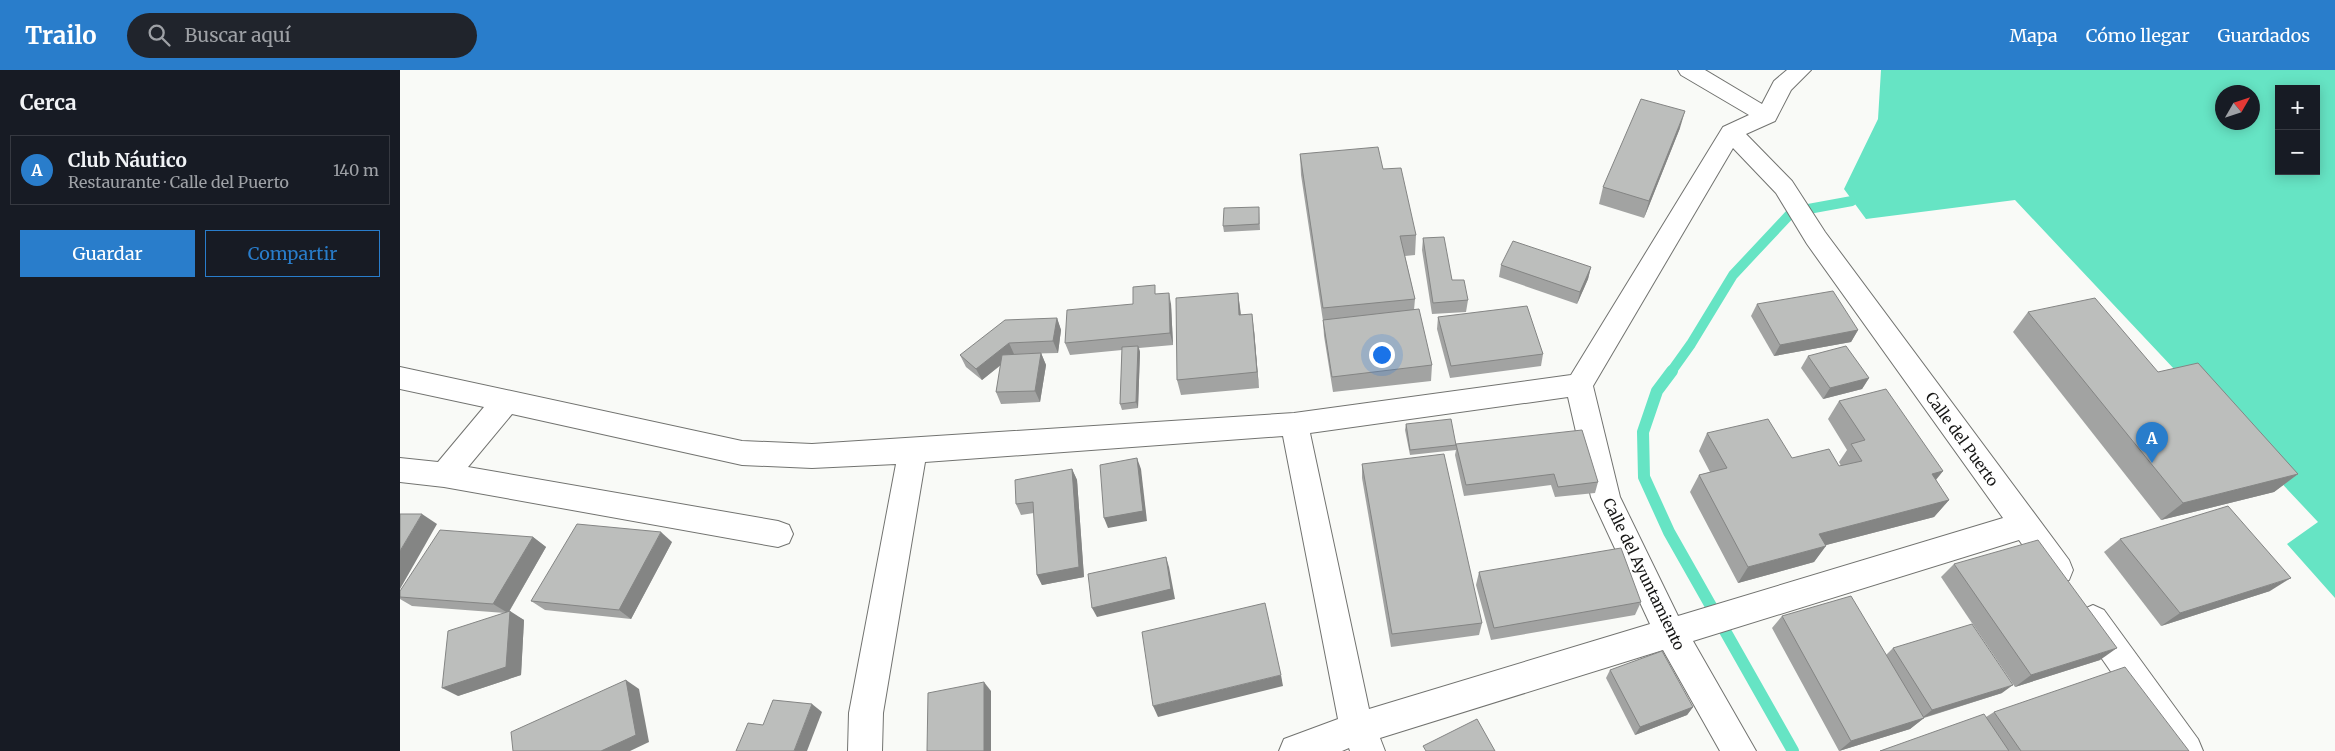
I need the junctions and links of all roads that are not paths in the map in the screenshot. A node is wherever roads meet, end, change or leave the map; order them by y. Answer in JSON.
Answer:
{"nodes":[{"id":1,"x":1688,"y":70,"type":"edge"},
{"id":2,"x":1800,"y":70,"type":"edge"},
{"id":3,"x":1767,"y":116,"type":"junction"},
{"id":4,"x":1731,"y":132,"type":"junction"},
{"id":5,"x":400,"y":378,"type":"edge"},
{"id":6,"x":1579,"y":384,"type":"junction"},
{"id":7,"x":505,"y":402,"type":"junction"},
{"id":8,"x":1294,"y":424,"type":"junction"},
{"id":9,"x":913,"y":452,"type":"junction"},
{"id":10,"x":400,"y":470,"type":"edge"},
{"id":11,"x":444,"y":475,"type":"junction"},
{"id":12,"x":2026,"y":525,"type":"junction"},
{"id":13,"x":778,"y":534,"type":"dead end"},
{"id":14,"x":1682,"y":629,"type":"junction"},
{"id":15,"x":1363,"y":740,"type":"edge"},
{"id":16,"x":865,"y":751,"type":"edge"},
{"id":17,"x":1296,"y":751,"type":"edge"},
{"id":18,"x":1739,"y":751,"type":"edge"},
{"id":19,"x":2186,"y":751,"type":"edge"}],
"edges":[{"from":1,"to":3,"type":"street"},
{"from":2,"to":3,"type":"street"},
{"from":3,"to":4,"type":"street"},
{"from":4,"to":6,"type":"street"},
{"from":4,"to":12,"type":"street","name":"Calle del Puerto"},
{"from":5,"to":7,"type":"street"},
{"from":6,"to":8,"type":"street"},
{"from":6,"to":14,"type":"street","name":"Calle del Ayuntamiento"},
{"from":7,"to":9,"type":"street"},
{"from":7,"to":11,"type":"street"},
{"from":8,"to":9,"type":"street"},
{"from":8,"to":15,"type":"street"},
{"from":9,"to":16,"type":"street"},
{"from":10,"to":11,"type":"street"},
{"from":11,"to":13,"type":"street"},
{"from":12,"to":14,"type":"street"},
{"from":12,"to":19,"type":"street","name":"Calle del Puerto"},
{"from":14,"to":15,"type":"street"},
{"from":14,"to":18,"type":"street","name":"Calle del Ayuntamiento"},
{"from":15,"to":17,"type":"street"}]}
